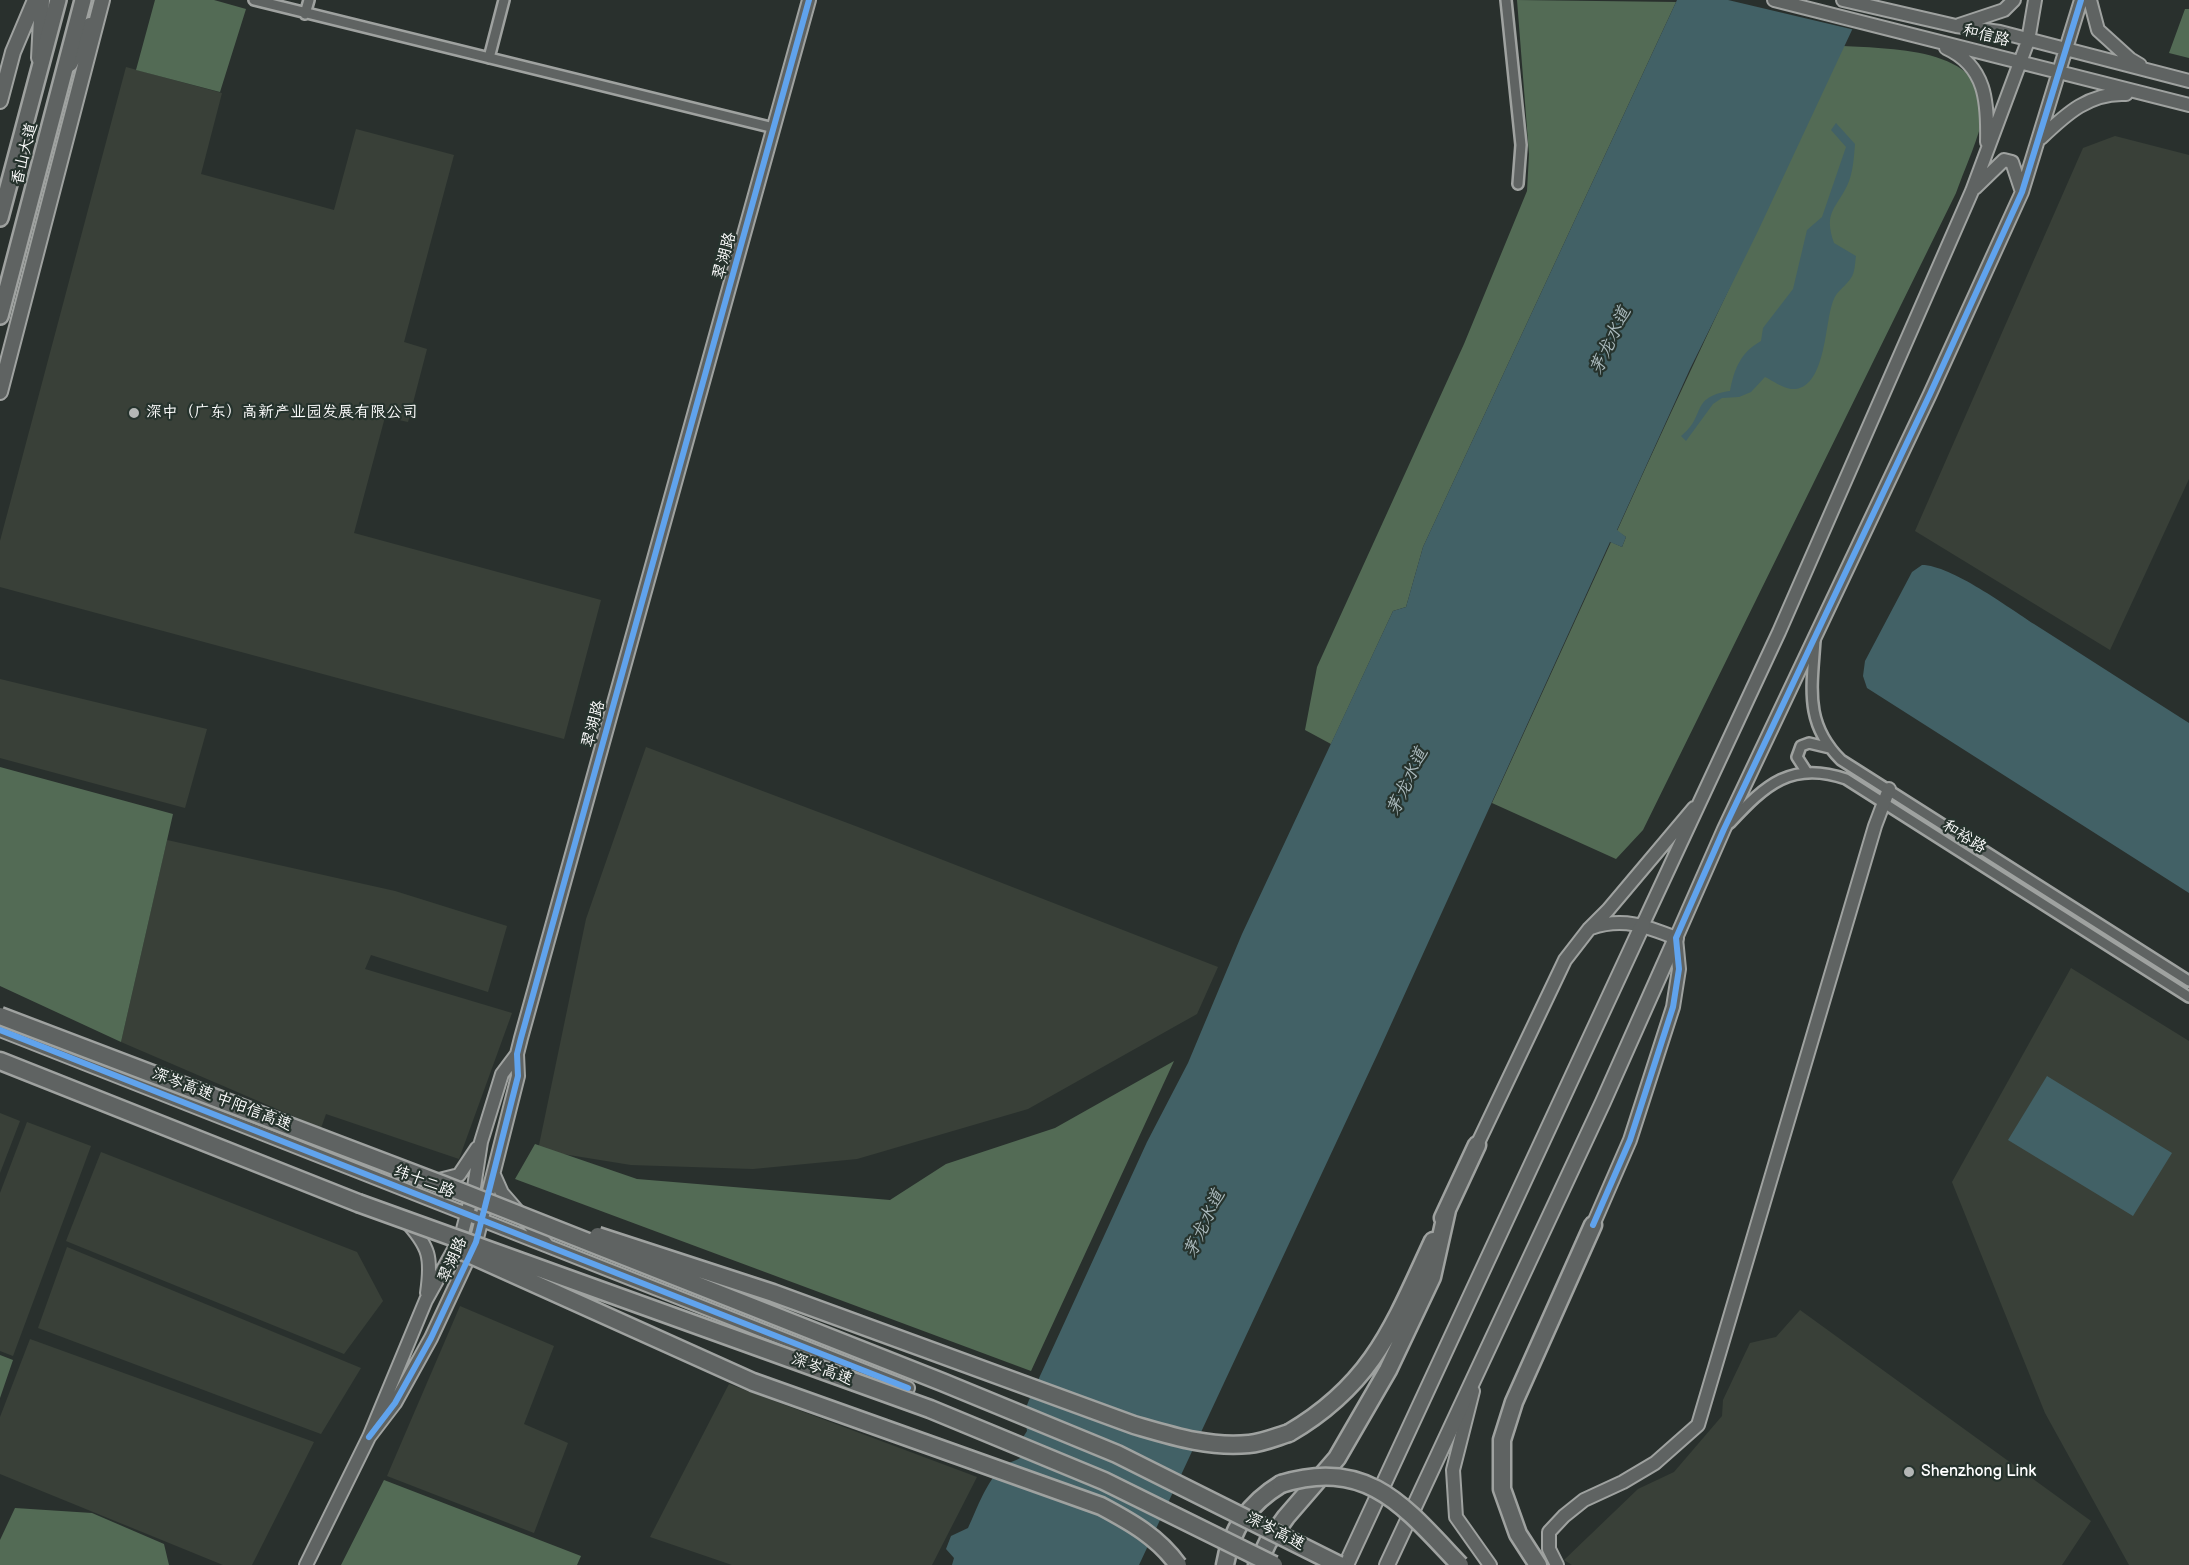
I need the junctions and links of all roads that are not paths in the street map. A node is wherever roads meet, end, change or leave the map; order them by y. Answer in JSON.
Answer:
{"nodes":[{"id":1,"x":35,"y":0,"type":"edge"},
{"id":2,"x":42,"y":0,"type":"edge"},
{"id":3,"x":58,"y":0,"type":"edge"},
{"id":4,"x":83,"y":0,"type":"edge"},
{"id":5,"x":102,"y":0,"type":"edge"},
{"id":6,"x":254,"y":0,"type":"edge"},
{"id":7,"x":309,"y":0,"type":"edge"},
{"id":8,"x":504,"y":0,"type":"edge"},
{"id":9,"x":809,"y":0,"type":"edge"},
{"id":10,"x":1506,"y":0,"type":"edge"},
{"id":11,"x":1774,"y":0,"type":"edge"},
{"id":12,"x":1843,"y":0,"type":"edge"},
{"id":13,"x":2014,"y":0,"type":"edge"},
{"id":14,"x":2035,"y":0,"type":"edge"},
{"id":15,"x":2081,"y":0,"type":"edge"},
{"id":16,"x":2090,"y":0,"type":"edge"},
{"id":17,"x":305,"y":14,"type":"junction"},
{"id":18,"x":1956,"y":26,"type":"junction"},
{"id":19,"x":1928,"y":40,"type":"junction"},
{"id":20,"x":2028,"y":40,"type":"junction"},
{"id":21,"x":2067,"y":51,"type":"junction"},
{"id":22,"x":489,"y":58,"type":"junction"},
{"id":23,"x":2020,"y":63,"type":"junction"},
{"id":24,"x":2156,"y":73,"type":"junction"},
{"id":25,"x":2060,"y":74,"type":"junction"},
{"id":26,"x":64,"y":77,"type":"junction"},
{"id":27,"x":38,"y":78,"type":"junction"},
{"id":28,"x":2189,"y":81,"type":"edge"},
{"id":29,"x":2151,"y":96,"type":"junction"},
{"id":30,"x":0,"y":101,"type":"edge"},
{"id":31,"x":2189,"y":105,"type":"edge"},
{"id":32,"x":774,"y":128,"type":"junction"},
{"id":33,"x":2040,"y":138,"type":"junction"},
{"id":34,"x":1987,"y":151,"type":"junction"},
{"id":35,"x":1518,"y":184,"type":"dead end"},
{"id":36,"x":1972,"y":191,"type":"junction"},
{"id":37,"x":2022,"y":192,"type":"junction"},
{"id":38,"x":0,"y":218,"type":"edge"},
{"id":39,"x":0,"y":316,"type":"edge"},
{"id":40,"x":0,"y":392,"type":"edge"},
{"id":41,"x":1815,"y":638,"type":"junction"},
{"id":42,"x":1830,"y":748,"type":"junction"},
{"id":43,"x":1806,"y":771,"type":"junction"},
{"id":44,"x":1889,"y":789,"type":"junction"},
{"id":45,"x":1704,"y":796,"type":"junction"},
{"id":46,"x":1885,"y":805,"type":"junction"},
{"id":47,"x":1724,"y":829,"type":"junction"},
{"id":48,"x":1643,"y":924,"type":"junction"},
{"id":49,"x":1589,"y":928,"type":"junction"},
{"id":50,"x":1676,"y":938,"type":"junction"},
{"id":51,"x":2189,"y":981,"type":"edge"},
{"id":52,"x":2189,"y":997,"type":"edge"},
{"id":53,"x":0,"y":1016,"type":"edge"},
{"id":54,"x":0,"y":1030,"type":"edge"},
{"id":55,"x":517,"y":1054,"type":"junction"},
{"id":56,"x":0,"y":1055,"type":"edge"},
{"id":57,"x":0,"y":1061,"type":"edge"},
{"id":58,"x":481,"y":1142,"type":"junction"},
{"id":59,"x":1477,"y":1145,"type":"joint"},
{"id":60,"x":495,"y":1175,"type":"junction"},
{"id":61,"x":396,"y":1185,"type":"junction"},
{"id":62,"x":444,"y":1185,"type":"junction"},
{"id":63,"x":358,"y":1203,"type":"junction"},
{"id":64,"x":1447,"y":1210,"type":"junction"},
{"id":65,"x":399,"y":1212,"type":"junction"},
{"id":66,"x":467,"y":1213,"type":"junction"},
{"id":67,"x":484,"y":1222,"type":"junction"},
{"id":68,"x":1593,"y":1226,"type":"joint"},
{"id":69,"x":461,"y":1237,"type":"junction"},
{"id":70,"x":476,"y":1242,"type":"junction"},
{"id":71,"x":548,"y":1247,"type":"junction"},
{"id":72,"x":580,"y":1283,"type":"junction"},
{"id":73,"x":451,"y":1297,"type":"junction"},
{"id":74,"x":426,"y":1300,"type":"junction"},
{"id":75,"x":838,"y":1360,"type":"junction"},
{"id":76,"x":1481,"y":1365,"type":"junction"},
{"id":77,"x":908,"y":1388,"type":"dead end"},
{"id":78,"x":369,"y":1437,"type":"junction"},
{"id":79,"x":306,"y":1565,"type":"edge"},
{"id":80,"x":1178,"y":1565,"type":"edge"},
{"id":81,"x":1225,"y":1565,"type":"edge"},
{"id":82,"x":1257,"y":1565,"type":"edge"},
{"id":83,"x":1274,"y":1565,"type":"edge"},
{"id":84,"x":1339,"y":1565,"type":"edge"},
{"id":85,"x":1346,"y":1565,"type":"edge"},
{"id":86,"x":1387,"y":1565,"type":"edge"},
{"id":87,"x":1460,"y":1565,"type":"edge"},
{"id":88,"x":1490,"y":1565,"type":"edge"},
{"id":89,"x":1538,"y":1565,"type":"edge"},
{"id":90,"x":1557,"y":1565,"type":"edge"}],
"edges":[{"from":1,"to":30,"type":"main road"},
{"from":2,"to":27,"type":"main road"},
{"from":3,"to":27,"type":"highway","name":"香山大道"},
{"from":4,"to":26,"type":"highway","name":"香山大道"},
{"from":5,"to":26,"type":"main road"},
{"from":5,"to":40,"type":"main road"},
{"from":6,"to":17,"type":"street"},
{"from":7,"to":17,"type":"street"},
{"from":8,"to":22,"type":"street"},
{"from":9,"to":32,"type":"street","name":"翠湖路"},
{"from":10,"to":35,"type":"street"},
{"from":11,"to":19,"type":"street","name":"和信路"},
{"from":12,"to":18,"type":"street","name":"和信路"},
{"from":13,"to":18,"type":"street"},
{"from":14,"to":20,"type":"street"},
{"from":15,"to":21,"type":"street"},
{"from":16,"to":24,"type":"street"},
{"from":17,"to":22,"type":"street"},
{"from":18,"to":20,"type":"street","name":"和信路"},
{"from":19,"to":23,"type":"street","name":"和信路"},
{"from":19,"to":34,"type":"street"},
{"from":20,"to":21,"type":"street","name":"和信路"},
{"from":20,"to":23,"type":"street"},
{"from":21,"to":24,"type":"street","name":"和信路"},
{"from":21,"to":25,"type":"street"},
{"from":22,"to":32,"type":"street"},
{"from":23,"to":25,"type":"street","name":"和信路"},
{"from":23,"to":34,"type":"street"},
{"from":24,"to":28,"type":"street","name":"和信路"},
{"from":24,"to":29,"type":"street"},
{"from":25,"to":29,"type":"street","name":"和信路"},
{"from":25,"to":33,"type":"street"},
{"from":26,"to":39,"type":"highway","name":"香山大道"},
{"from":27,"to":38,"type":"highway","name":"香山大道"},
{"from":29,"to":31,"type":"street","name":"和信路"},
{"from":29,"to":33,"type":"street"},
{"from":32,"to":55,"type":"street","name":"翠湖路"},
{"from":33,"to":37,"type":"street"},
{"from":34,"to":36,"type":"street"},
{"from":36,"to":37,"type":"street"},
{"from":36,"to":45,"type":"street"},
{"from":37,"to":41,"type":"street"},
{"from":41,"to":42,"type":"street","name":"和裕路"},
{"from":41,"to":47,"type":"street"},
{"from":42,"to":43,"type":"street"},
{"from":42,"to":44,"type":"street","name":"和裕路"},
{"from":43,"to":46,"type":"street","name":"和裕路"},
{"from":43,"to":47,"type":"street","name":"和裕路"},
{"from":44,"to":46,"type":"street"},
{"from":44,"to":51,"type":"street","name":"和裕路"},
{"from":45,"to":48,"type":"street"},
{"from":45,"to":49,"type":"street"},
{"from":46,"to":52,"type":"street","name":"和裕路"},
{"from":46,"to":90,"type":"street"},
{"from":47,"to":50,"type":"street"},
{"from":48,"to":49,"type":"street"},
{"from":48,"to":50,"type":"street"},
{"from":48,"to":85,"type":"main road"},
{"from":49,"to":59,"type":"street"},
{"from":50,"to":68,"type":"street"},
{"from":50,"to":76,"type":"main road"},
{"from":53,"to":62,"type":"highway","name":"深岑高速 中阳信高速","bridge":true},
{"from":54,"to":61,"type":"street","name":"纬十二路"},
{"from":55,"to":58,"type":"street","name":"翠湖路"},
{"from":55,"to":60,"type":"street","name":"翠湖路"},
{"from":56,"to":65,"type":"street"},
{"from":57,"to":63,"type":"highway"},
{"from":58,"to":61,"type":"street"},
{"from":58,"to":66,"type":"street","name":"翠湖路"},
{"from":59,"to":64,"type":"highway"},
{"from":60,"to":67,"type":"street","name":"翠湖路"},
{"from":60,"to":71,"type":"street"},
{"from":61,"to":66,"type":"street","name":"纬十二路"},
{"from":62,"to":64,"type":"highway","bridge":true},
{"from":62,"to":84,"type":"highway","name":"深岑高速","bridge":true},
{"from":63,"to":80,"type":"highway","bridge":true},
{"from":63,"to":83,"type":"highway","name":"深岑高速","bridge":true},
{"from":64,"to":82,"type":"highway","bridge":true},
{"from":65,"to":69,"type":"street"},
{"from":65,"to":74,"type":"street"},
{"from":66,"to":67,"type":"street","name":"纬十二路"},
{"from":66,"to":69,"type":"street","name":"翠湖路"},
{"from":67,"to":70,"type":"street","name":"翠湖路"},
{"from":67,"to":71,"type":"street","name":"纬十二路"},
{"from":68,"to":89,"type":"highway"},
{"from":69,"to":70,"type":"street"},
{"from":69,"to":74,"type":"street","name":"翠湖路"},
{"from":70,"to":72,"type":"street"},
{"from":70,"to":73,"type":"street","name":"翠湖路"},
{"from":71,"to":75,"type":"street","name":"纬十二路"},
{"from":72,"to":73,"type":"street"},
{"from":72,"to":75,"type":"street"},
{"from":73,"to":78,"type":"street","name":"翠湖路"},
{"from":74,"to":78,"type":"street","name":"翠湖路"},
{"from":75,"to":77,"type":"street","name":"纬十二路"},
{"from":76,"to":86,"type":"main road"},
{"from":76,"to":88,"type":"street"},
{"from":78,"to":79,"type":"street","name":"翠湖路"},
{"from":81,"to":87,"type":"highway","bridge":true}]}
